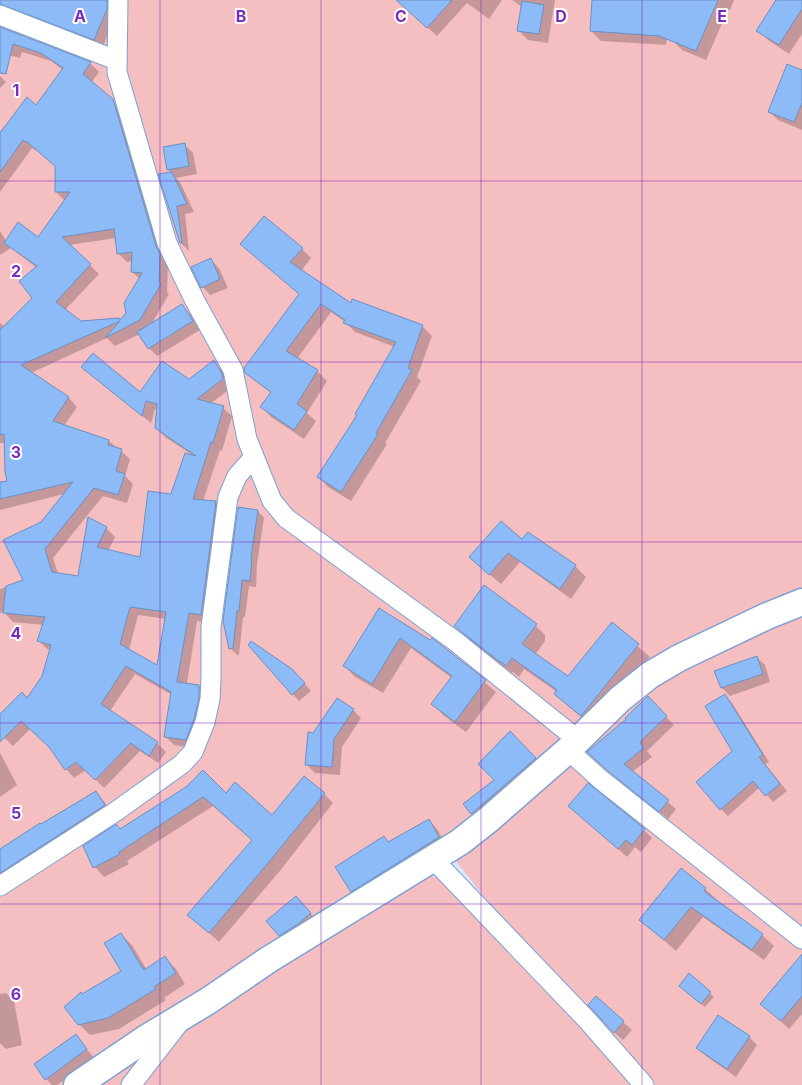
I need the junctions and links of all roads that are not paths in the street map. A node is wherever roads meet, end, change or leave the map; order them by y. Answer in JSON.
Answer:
{"nodes":[{"id":1,"x":118,"y":0,"type":"edge"},
{"id":2,"x":0,"y":15,"type":"edge"},
{"id":3,"x":116,"y":60,"type":"junction"},
{"id":4,"x":254,"y":457,"type":"junction"},
{"id":5,"x":802,"y":602,"type":"edge"},
{"id":6,"x":573,"y":745,"type":"junction"},
{"id":7,"x":433,"y":859,"type":"junction"},
{"id":8,"x":0,"y":886,"type":"edge"},
{"id":9,"x":802,"y":939,"type":"edge"},
{"id":10,"x":190,"y":1010,"type":"junction"},
{"id":11,"x":77,"y":1085,"type":"edge"},
{"id":12,"x":131,"y":1085,"type":"edge"},
{"id":13,"x":644,"y":1085,"type":"edge"}],
"edges":[{"from":1,"to":3,"type":"street"},
{"from":2,"to":3,"type":"street"},
{"from":3,"to":4,"type":"street"},
{"from":4,"to":6,"type":"street"},
{"from":4,"to":8,"type":"street"},
{"from":5,"to":6,"type":"street"},
{"from":6,"to":7,"type":"street"},
{"from":6,"to":9,"type":"street"},
{"from":7,"to":10,"type":"street"},
{"from":7,"to":13,"type":"street"},
{"from":10,"to":11,"type":"street"},
{"from":10,"to":12,"type":"street"}]}
